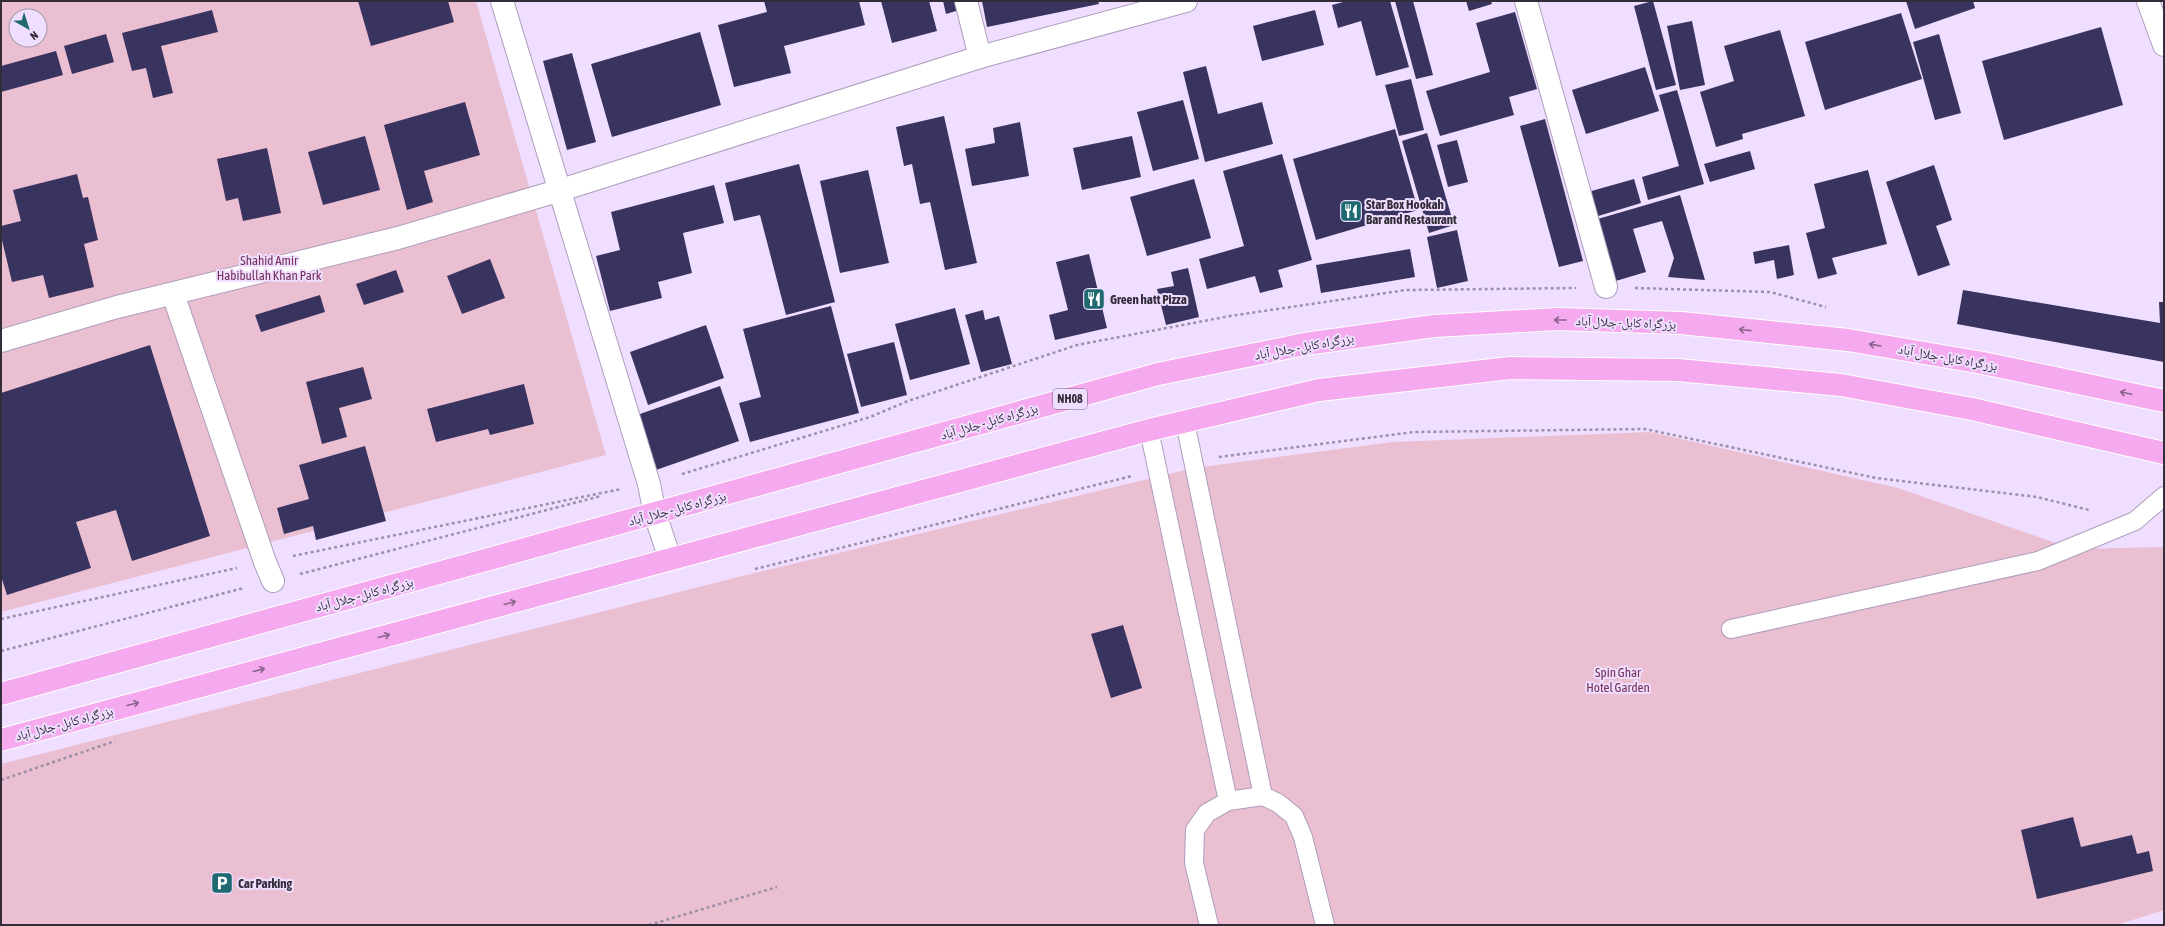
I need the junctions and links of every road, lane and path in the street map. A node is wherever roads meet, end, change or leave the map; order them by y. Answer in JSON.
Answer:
{"nodes":[{"id":1,"x":502,"y":1,"type":"edge"},
{"id":2,"x":966,"y":1,"type":"edge"},
{"id":3,"x":1186,"y":1,"type":"edge"},
{"id":4,"x":1526,"y":1,"type":"edge"},
{"id":5,"x":2148,"y":1,"type":"edge"},
{"id":6,"x":2164,"y":45,"type":"edge"},
{"id":7,"x":980,"y":57,"type":"junction"},
{"id":8,"x":560,"y":190,"type":"junction"},
{"id":9,"x":1606,"y":288,"type":"dead end"},
{"id":10,"x":173,"y":294,"type":"junction"},
{"id":11,"x":1,"y":341,"type":"edge"},
{"id":12,"x":2164,"y":401,"type":"edge"},
{"id":13,"x":1185,"y":422,"type":"junction"},
{"id":14,"x":1149,"y":430,"type":"junction"},
{"id":15,"x":2164,"y":453,"type":"edge"},
{"id":16,"x":1194,"y":461,"type":"junction"},
{"id":17,"x":1158,"y":469,"type":"junction"},
{"id":18,"x":649,"y":484,"type":"junction"},
{"id":19,"x":2164,"y":496,"type":"edge"},
{"id":20,"x":655,"y":514,"type":"junction"},
{"id":21,"x":2135,"y":521,"type":"junction"},
{"id":22,"x":670,"y":559,"type":"junction"},
{"id":23,"x":750,"y":570,"type":"dead end"},
{"id":24,"x":273,"y":580,"type":"junction"},
{"id":25,"x":1731,"y":628,"type":"dead end"},
{"id":26,"x":1,"y":651,"type":"edge"},
{"id":27,"x":1,"y":694,"type":"edge"},
{"id":28,"x":122,"y":739,"type":"dead end"},
{"id":29,"x":1,"y":740,"type":"edge"},
{"id":30,"x":1,"y":780,"type":"edge"},
{"id":31,"x":1263,"y":796,"type":"junction"},
{"id":32,"x":1228,"y":801,"type":"junction"},
{"id":33,"x":778,"y":887,"type":"dead end"},
{"id":34,"x":649,"y":925,"type":"edge"},
{"id":35,"x":1209,"y":925,"type":"edge"},
{"id":36,"x":1325,"y":925,"type":"edge"}],
"edges":[{"from":1,"to":8,"type":"street"},
{"from":2,"to":7,"type":"street"},
{"from":3,"to":7,"type":"street"},
{"from":4,"to":9,"type":"street"},
{"from":5,"to":6,"type":"street"},
{"from":7,"to":8,"type":"street"},
{"from":8,"to":10,"type":"street"},
{"from":8,"to":18,"type":"street"},
{"from":10,"to":11,"type":"street"},
{"from":10,"to":24,"type":"street"},
{"from":12,"to":20,"type":"highway","name":"بزرگراه کابل- جلال آباد","number":"NH08","one_way":true},
{"from":13,"to":14,"type":"highway","name":"بزرگراه کابل- جلال آباد"},
{"from":13,"to":15,"type":"highway","name":"بزرگراه کابل- جلال آباد"},
{"from":13,"to":16,"type":"lane"},
{"from":14,"to":17,"type":"lane"},
{"from":14,"to":22,"type":"highway","name":"بزرگراه کابل- جلال آباد"},
{"from":16,"to":21,"type":"path"},
{"from":16,"to":31,"type":"lane"},
{"from":17,"to":23,"type":"path"},
{"from":17,"to":32,"type":"lane"},
{"from":18,"to":20,"type":"street"},
{"from":18,"to":24,"type":"path"},
{"from":19,"to":21,"type":"lane"},
{"from":20,"to":22,"type":"street"},
{"from":20,"to":27,"type":"highway","name":"بزرگراه کابل- جلال آباد","number":"NH08"},
{"from":21,"to":25,"type":"lane"},
{"from":29,"to":22,"type":"highway","name":"بزرگراه کابل- جلال آباد","one_way":true},
{"from":24,"to":26,"type":"path"},
{"from":28,"to":30,"type":"path"},
{"from":31,"to":32,"type":"lane"},
{"from":31,"to":36,"type":"lane"},
{"from":32,"to":35,"type":"lane"},
{"from":33,"to":34,"type":"path"}]}
